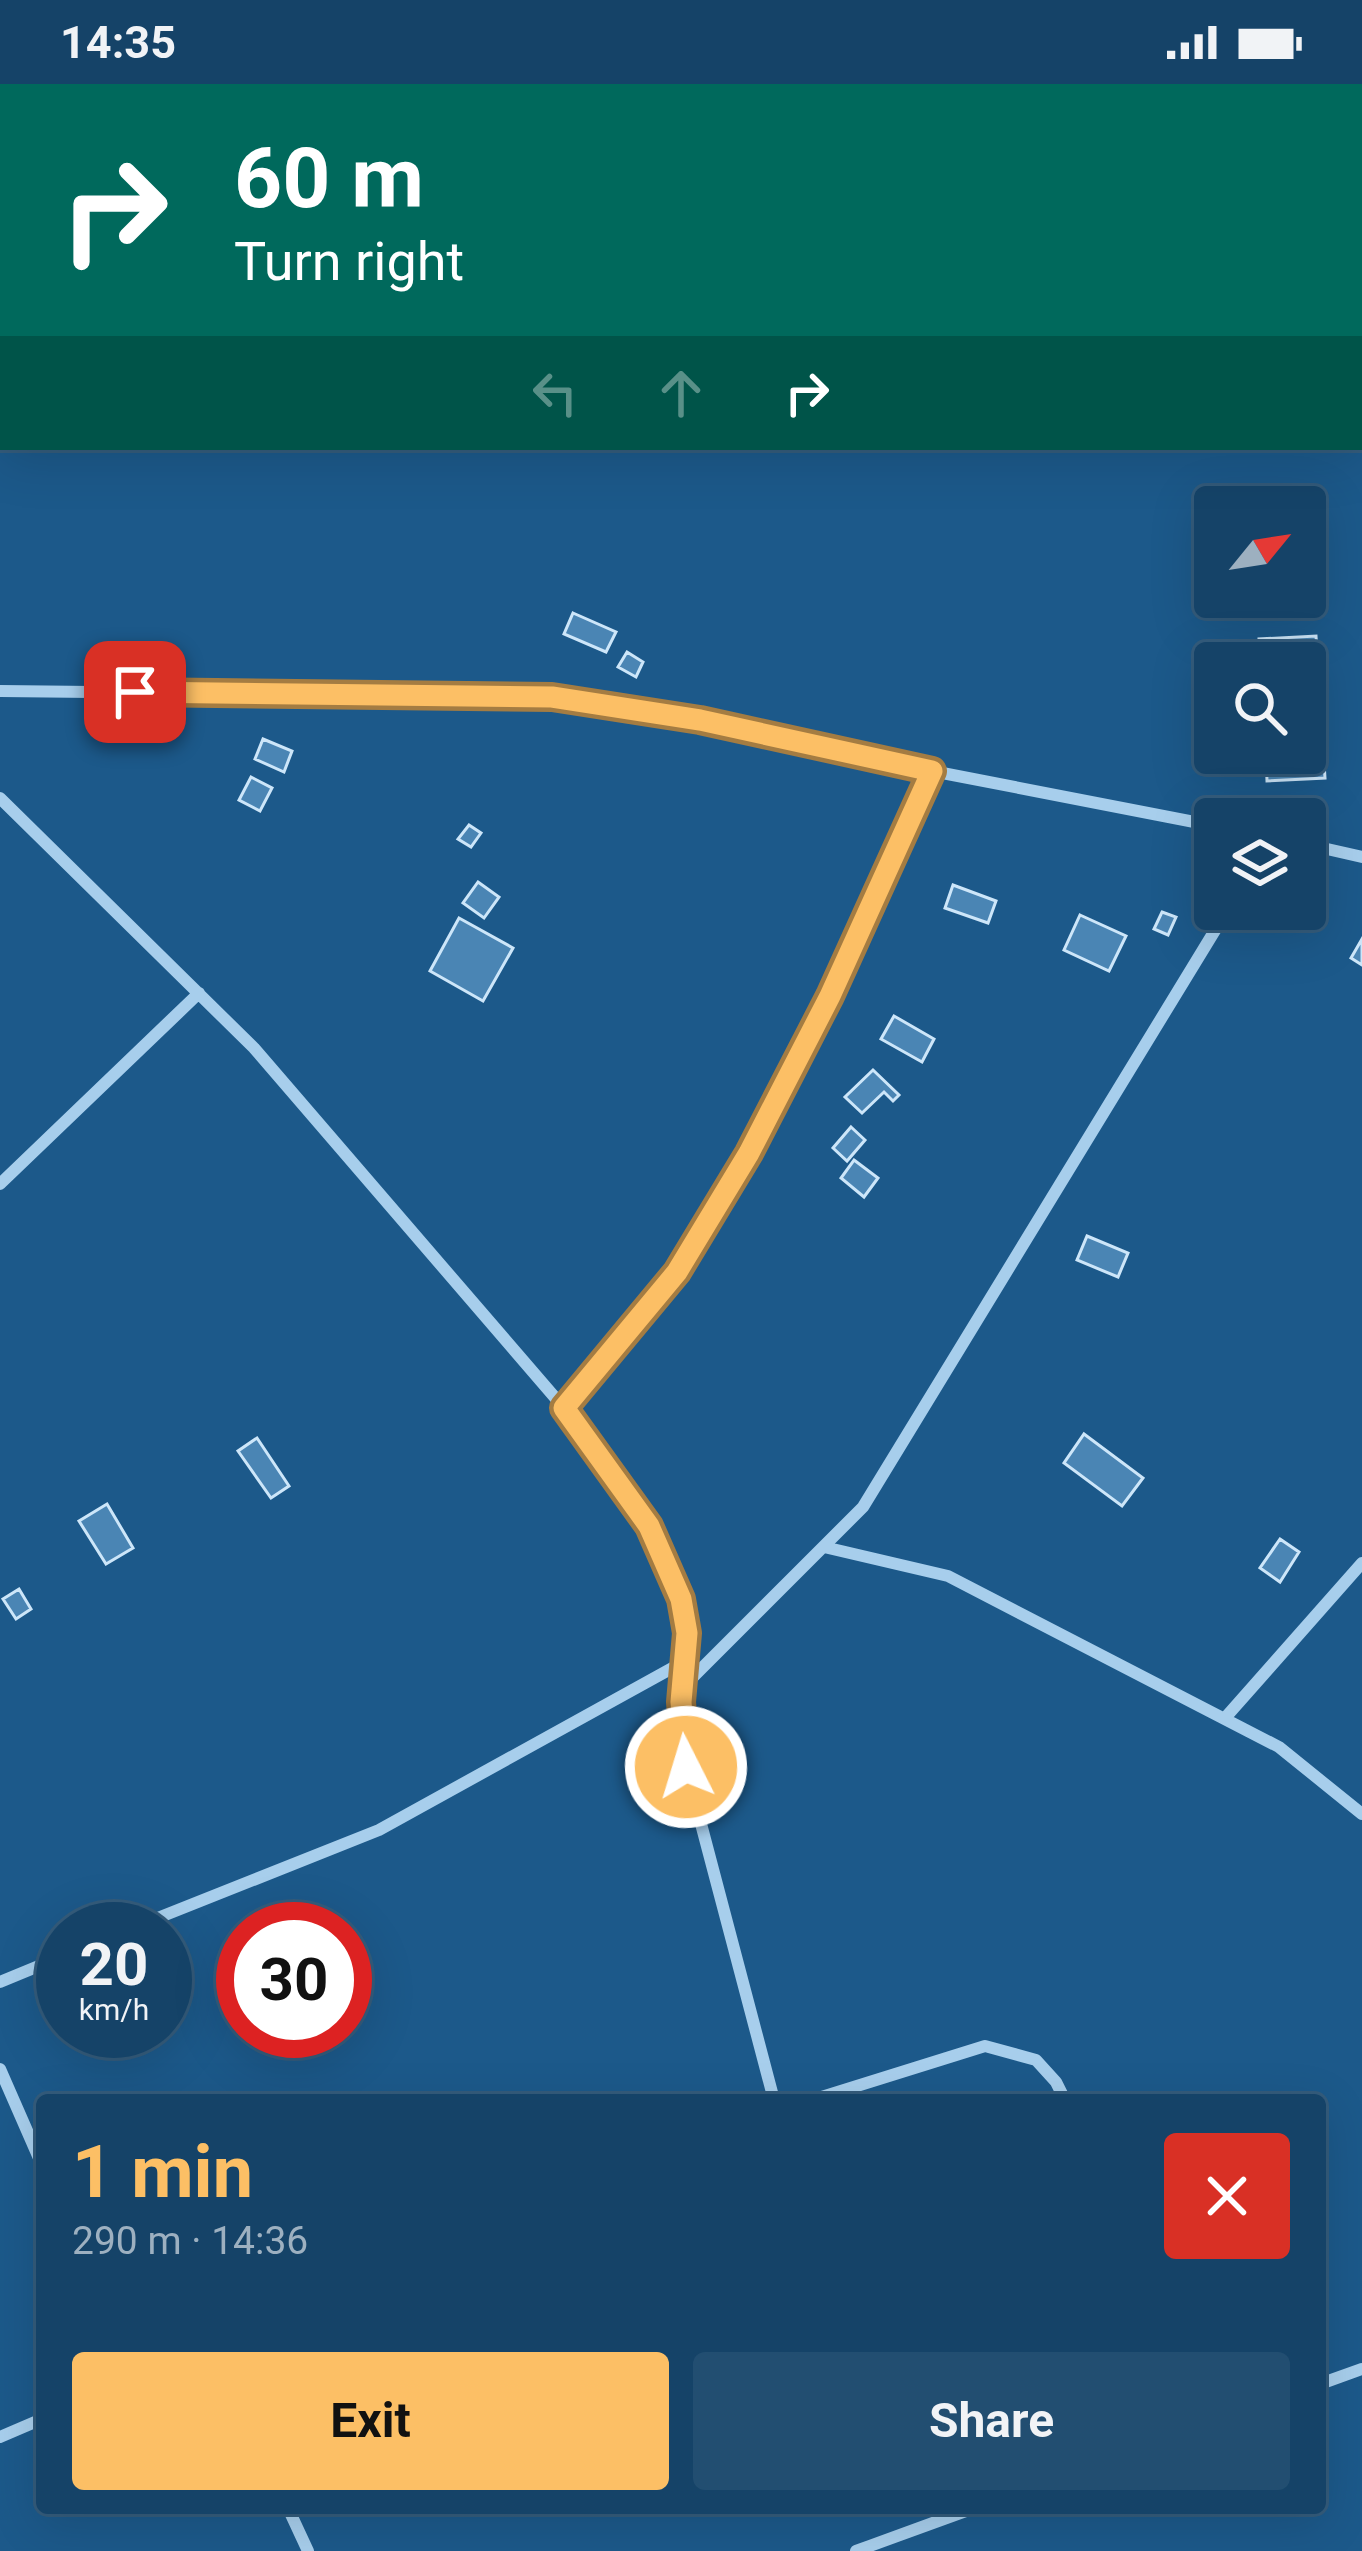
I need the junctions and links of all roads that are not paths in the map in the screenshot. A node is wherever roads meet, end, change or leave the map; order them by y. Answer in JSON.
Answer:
{"nodes":[{"id":1,"x":0,"y":691,"type":"edge"},
{"id":2,"x":932,"y":771,"type":"junction"},
{"id":3,"x":0,"y":798,"type":"edge"},
{"id":4,"x":1194,"y":822,"type":"edge"},
{"id":5,"x":1326,"y":849,"type":"edge"},
{"id":6,"x":1362,"y":857,"type":"edge"},
{"id":7,"x":1215,"y":930,"type":"edge"},
{"id":8,"x":199,"y":994,"type":"junction"},
{"id":9,"x":0,"y":1184,"type":"edge"},
{"id":10,"x":564,"y":1408,"type":"junction"},
{"id":11,"x":824,"y":1547,"type":"junction"},
{"id":12,"x":1362,"y":1563,"type":"edge"},
{"id":13,"x":685,"y":1661,"type":"junction"},
{"id":14,"x":682,"y":1688,"type":"junction"},
{"id":15,"x":1225,"y":1718,"type":"junction"},
{"id":16,"x":1362,"y":1814,"type":"edge"},
{"id":17,"x":192,"y":1904,"type":"edge"},
{"id":18,"x":36,"y":1967,"type":"edge"},
{"id":19,"x":0,"y":1982,"type":"edge"},
{"id":20,"x":0,"y":2069,"type":"edge"},
{"id":21,"x":772,"y":2094,"type":"edge"},
{"id":22,"x":831,"y":2094,"type":"edge"},
{"id":23,"x":1062,"y":2094,"type":"edge"},
{"id":24,"x":36,"y":2151,"type":"edge"},
{"id":25,"x":1362,"y":2369,"type":"edge"},
{"id":26,"x":1326,"y":2382,"type":"edge"},
{"id":27,"x":36,"y":2422,"type":"edge"},
{"id":28,"x":0,"y":2437,"type":"edge"},
{"id":29,"x":291,"y":2514,"type":"edge"},
{"id":30,"x":958,"y":2514,"type":"edge"},
{"id":31,"x":308,"y":2551,"type":"edge"},
{"id":32,"x":856,"y":2551,"type":"edge"}],
"edges":[{"from":1,"to":2,"type":"street"},
{"from":2,"to":4,"type":"street"},
{"from":2,"to":10,"type":"street"},
{"from":3,"to":8,"type":"street"},
{"from":5,"to":6,"type":"street"},
{"from":7,"to":11,"type":"street"},
{"from":8,"to":9,"type":"street"},
{"from":8,"to":10,"type":"street"},
{"from":10,"to":13,"type":"street"},
{"from":11,"to":14,"type":"street"},
{"from":11,"to":15,"type":"street"},
{"from":12,"to":15,"type":"street"},
{"from":13,"to":14,"type":"street"},
{"from":13,"to":17,"type":"street"},
{"from":14,"to":21,"type":"street"},
{"from":15,"to":16,"type":"street"},
{"from":18,"to":19,"type":"street"},
{"from":20,"to":24,"type":"street"},
{"from":22,"to":23,"type":"street"},
{"from":25,"to":26,"type":"street"},
{"from":27,"to":28,"type":"street"},
{"from":29,"to":31,"type":"street"},
{"from":30,"to":32,"type":"street"}]}
